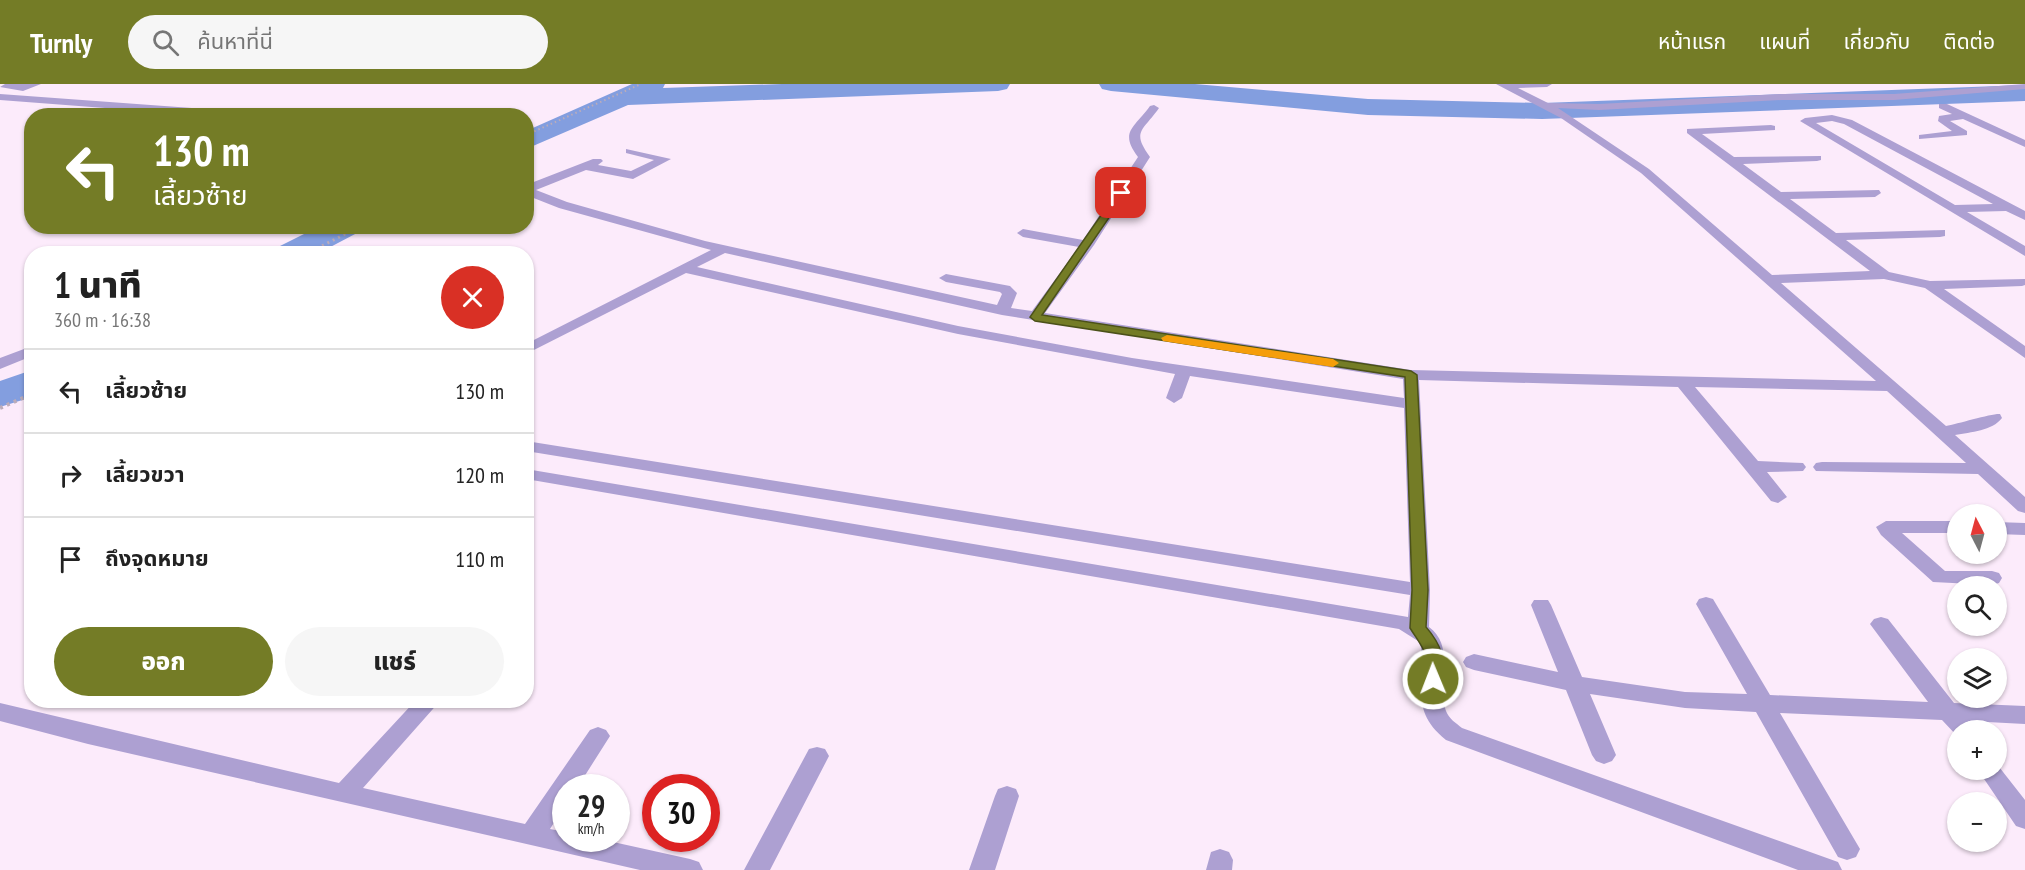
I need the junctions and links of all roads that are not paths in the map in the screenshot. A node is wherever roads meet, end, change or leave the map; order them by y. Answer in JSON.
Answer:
{"nodes":[{"id":1,"x":36,"y":84,"type":"edge"},
{"id":2,"x":1546,"y":84,"type":"edge"},
{"id":3,"x":1504,"y":85,"type":"edge"},
{"id":4,"x":2025,"y":86,"type":"edge"},
{"id":5,"x":0,"y":87,"type":"edge"},
{"id":6,"x":0,"y":97,"type":"edge"},
{"id":7,"x":1540,"y":102,"type":"junction"},
{"id":8,"x":1943,"y":106,"type":"dead end"},
{"id":9,"x":161,"y":108,"type":"edge"},
{"id":10,"x":1154,"y":108,"type":"dead end"},
{"id":11,"x":1965,"y":116,"type":"junction"},
{"id":12,"x":1771,"y":128,"type":"dead end"},
{"id":13,"x":1923,"y":137,"type":"dead end"},
{"id":14,"x":2025,"y":144,"type":"edge"},
{"id":15,"x":630,"y":151,"type":"dead end"},
{"id":16,"x":1817,"y":158,"type":"dead end"},
{"id":17,"x":665,"y":159,"type":"junction"},
{"id":18,"x":1731,"y":160,"type":"junction"},
{"id":19,"x":599,"y":161,"type":"dead end"},
{"id":20,"x":679,"y":162,"type":"dead end"},
{"id":21,"x":1929,"y":165,"type":"junction"},
{"id":22,"x":586,"y":166,"type":"junction"},
{"id":23,"x":1880,"y":166,"type":"junction"},
{"id":24,"x":1953,"y":178,"type":"junction"},
{"id":25,"x":1902,"y":180,"type":"junction"},
{"id":26,"x":534,"y":188,"type":"edge"},
{"id":27,"x":1875,"y":193,"type":"dead end"},
{"id":28,"x":534,"y":194,"type":"edge"},
{"id":29,"x":1779,"y":196,"type":"junction"},
{"id":30,"x":2008,"y":207,"type":"junction"},
{"id":31,"x":1952,"y":209,"type":"junction"},
{"id":32,"x":2025,"y":216,"type":"edge"},
{"id":33,"x":1023,"y":233,"type":"dead end"},
{"id":34,"x":1940,"y":233,"type":"dead end"},
{"id":35,"x":1834,"y":237,"type":"junction"},
{"id":36,"x":2025,"y":241,"type":"edge"},
{"id":37,"x":2008,"y":242,"type":"junction"},
{"id":38,"x":1087,"y":245,"type":"junction"},
{"id":39,"x":724,"y":248,"type":"junction"},
{"id":40,"x":2025,"y":252,"type":"edge"},
{"id":41,"x":685,"y":269,"type":"junction"},
{"id":42,"x":1884,"y":275,"type":"junction"},
{"id":43,"x":946,"y":278,"type":"dead end"},
{"id":44,"x":1768,"y":279,"type":"junction"},
{"id":45,"x":2022,"y":282,"type":"dead end"},
{"id":46,"x":1930,"y":285,"type":"junction"},
{"id":47,"x":962,"y":302,"type":"junction"},
{"id":48,"x":1002,"y":311,"type":"junction"},
{"id":49,"x":1035,"y":317,"type":"junction"},
{"id":50,"x":935,"y":325,"type":"junction"},
{"id":51,"x":2018,"y":343,"type":"edge"},
{"id":52,"x":534,"y":346,"type":"edge"},
{"id":53,"x":2025,"y":353,"type":"edge"},
{"id":54,"x":24,"y":354,"type":"edge"},
{"id":55,"x":0,"y":364,"type":"edge"},
{"id":56,"x":1184,"y":371,"type":"junction"},
{"id":57,"x":1411,"y":375,"type":"junction"},
{"id":58,"x":1682,"y":382,"type":"junction"},
{"id":59,"x":1891,"y":386,"type":"junction"},
{"id":60,"x":1174,"y":398,"type":"dead end"},
{"id":61,"x":1412,"y":404,"type":"junction"},
{"id":62,"x":1994,"y":418,"type":"dead end"},
{"id":63,"x":1942,"y":432,"type":"junction"},
{"id":64,"x":534,"y":447,"type":"edge"},
{"id":65,"x":1753,"y":466,"type":"junction"},
{"id":66,"x":1797,"y":467,"type":"dead end"},
{"id":67,"x":1822,"y":467,"type":"dead end"},
{"id":68,"x":1983,"y":469,"type":"junction"},
{"id":69,"x":534,"y":475,"type":"edge"},
{"id":70,"x":1778,"y":497,"type":"dead end"},
{"id":71,"x":2025,"y":507,"type":"edge"},
{"id":72,"x":1947,"y":527,"type":"edge"},
{"id":73,"x":2007,"y":528,"type":"edge"},
{"id":74,"x":2025,"y":529,"type":"edge"},
{"id":75,"x":1947,"y":577,"type":"edge"},
{"id":76,"x":1420,"y":590,"type":"junction"},
{"id":77,"x":1706,"y":604,"type":"dead end"},
{"id":78,"x":1541,"y":605,"type":"dead end"},
{"id":79,"x":1881,"y":624,"type":"dead end"},
{"id":80,"x":1418,"y":628,"type":"junction"},
{"id":81,"x":1474,"y":662,"type":"dead end"},
{"id":82,"x":1575,"y":684,"type":"junction"},
{"id":83,"x":1763,"y":702,"type":"junction"},
{"id":84,"x":423,"y":708,"type":"edge"},
{"id":85,"x":1948,"y":711,"type":"junction"},
{"id":86,"x":0,"y":712,"type":"edge"},
{"id":87,"x":2025,"y":715,"type":"edge"},
{"id":88,"x":1955,"y":720,"type":"edge"},
{"id":89,"x":598,"y":736,"type":"dead end"},
{"id":90,"x":1604,"y":754,"type":"dead end"},
{"id":91,"x":817,"y":756,"type":"dead end"},
{"id":92,"x":1997,"y":780,"type":"edge"},
{"id":93,"x":345,"y":792,"type":"junction"},
{"id":94,"x":1007,"y":796,"type":"dead end"},
{"id":95,"x":2025,"y":819,"type":"edge"},
{"id":96,"x":531,"y":836,"type":"junction"},
{"id":97,"x":1847,"y":849,"type":"dead end"},
{"id":98,"x":690,"y":870,"type":"edge"},
{"id":99,"x":757,"y":870,"type":"edge"},
{"id":100,"x":982,"y":870,"type":"edge"},
{"id":101,"x":1829,"y":870,"type":"edge"}],
"edges":[{"from":1,"to":5,"type":"street"},
{"from":2,"to":3,"type":"street"},
{"from":3,"to":7,"type":"street"},
{"from":4,"to":7,"type":"street"},
{"from":6,"to":9,"type":"street"},
{"from":7,"to":44,"type":"street"},
{"from":8,"to":11,"type":"street"},
{"from":10,"to":38,"type":"street"},
{"from":11,"to":13,"type":"street"},
{"from":11,"to":14,"type":"street"},
{"from":12,"to":18,"type":"street"},
{"from":15,"to":17,"type":"street"},
{"from":16,"to":18,"type":"street"},
{"from":17,"to":20,"type":"street"},
{"from":17,"to":22,"type":"street"},
{"from":18,"to":29,"type":"street"},
{"from":19,"to":22,"type":"street"},
{"from":21,"to":23,"type":"street"},
{"from":21,"to":23,"type":"street"},
{"from":21,"to":24,"type":"street"},
{"from":22,"to":26,"type":"street"},
{"from":23,"to":25,"type":"street"},
{"from":24,"to":25,"type":"street"},
{"from":24,"to":30,"type":"street"},
{"from":25,"to":31,"type":"street"},
{"from":27,"to":29,"type":"street"},
{"from":28,"to":39,"type":"street"},
{"from":29,"to":35,"type":"street"},
{"from":30,"to":31,"type":"street"},
{"from":30,"to":32,"type":"street"},
{"from":31,"to":37,"type":"street"},
{"from":33,"to":38,"type":"street"},
{"from":34,"to":35,"type":"street"},
{"from":35,"to":42,"type":"street"},
{"from":36,"to":37,"type":"street"},
{"from":37,"to":40,"type":"street"},
{"from":38,"to":49,"type":"street"},
{"from":39,"to":41,"type":"street"},
{"from":39,"to":47,"type":"street"},
{"from":41,"to":50,"type":"street"},
{"from":41,"to":52,"type":"street"},
{"from":42,"to":44,"type":"street"},
{"from":42,"to":46,"type":"street"},
{"from":43,"to":48,"type":"street"},
{"from":44,"to":59,"type":"street"},
{"from":45,"to":46,"type":"street"},
{"from":46,"to":51,"type":"street"},
{"from":47,"to":48,"type":"street"},
{"from":47,"to":50,"type":"street"},
{"from":48,"to":49,"type":"street"},
{"from":49,"to":57,"type":"street"},
{"from":50,"to":56,"type":"street"},
{"from":51,"to":53,"type":"street"},
{"from":54,"to":55,"type":"street"},
{"from":56,"to":60,"type":"street"},
{"from":56,"to":61,"type":"street"},
{"from":57,"to":58,"type":"street"},
{"from":57,"to":61,"type":"street"},
{"from":58,"to":59,"type":"street"},
{"from":58,"to":65,"type":"street"},
{"from":59,"to":63,"type":"street"},
{"from":61,"to":76,"type":"street"},
{"from":62,"to":63,"type":"street"},
{"from":63,"to":68,"type":"street"},
{"from":64,"to":76,"type":"street"},
{"from":65,"to":66,"type":"street"},
{"from":65,"to":70,"type":"street"},
{"from":67,"to":68,"type":"street"},
{"from":68,"to":71,"type":"street"},
{"from":69,"to":80,"type":"street"},
{"from":72,"to":75,"type":"street"},
{"from":73,"to":74,"type":"street"},
{"from":76,"to":80,"type":"street"},
{"from":77,"to":83,"type":"street"},
{"from":78,"to":82,"type":"street"},
{"from":79,"to":85,"type":"street"},
{"from":80,"to":101,"type":"street"},
{"from":81,"to":82,"type":"street"},
{"from":82,"to":83,"type":"street"},
{"from":82,"to":90,"type":"street"},
{"from":83,"to":85,"type":"street"},
{"from":83,"to":97,"type":"street"},
{"from":84,"to":93,"type":"street"},
{"from":85,"to":87,"type":"street"},
{"from":85,"to":88,"type":"street"},
{"from":86,"to":93,"type":"street"},
{"from":89,"to":96,"type":"street"},
{"from":91,"to":99,"type":"street"},
{"from":92,"to":95,"type":"street"},
{"from":93,"to":96,"type":"street"},
{"from":94,"to":100,"type":"street"},
{"from":96,"to":98,"type":"street"}]}
